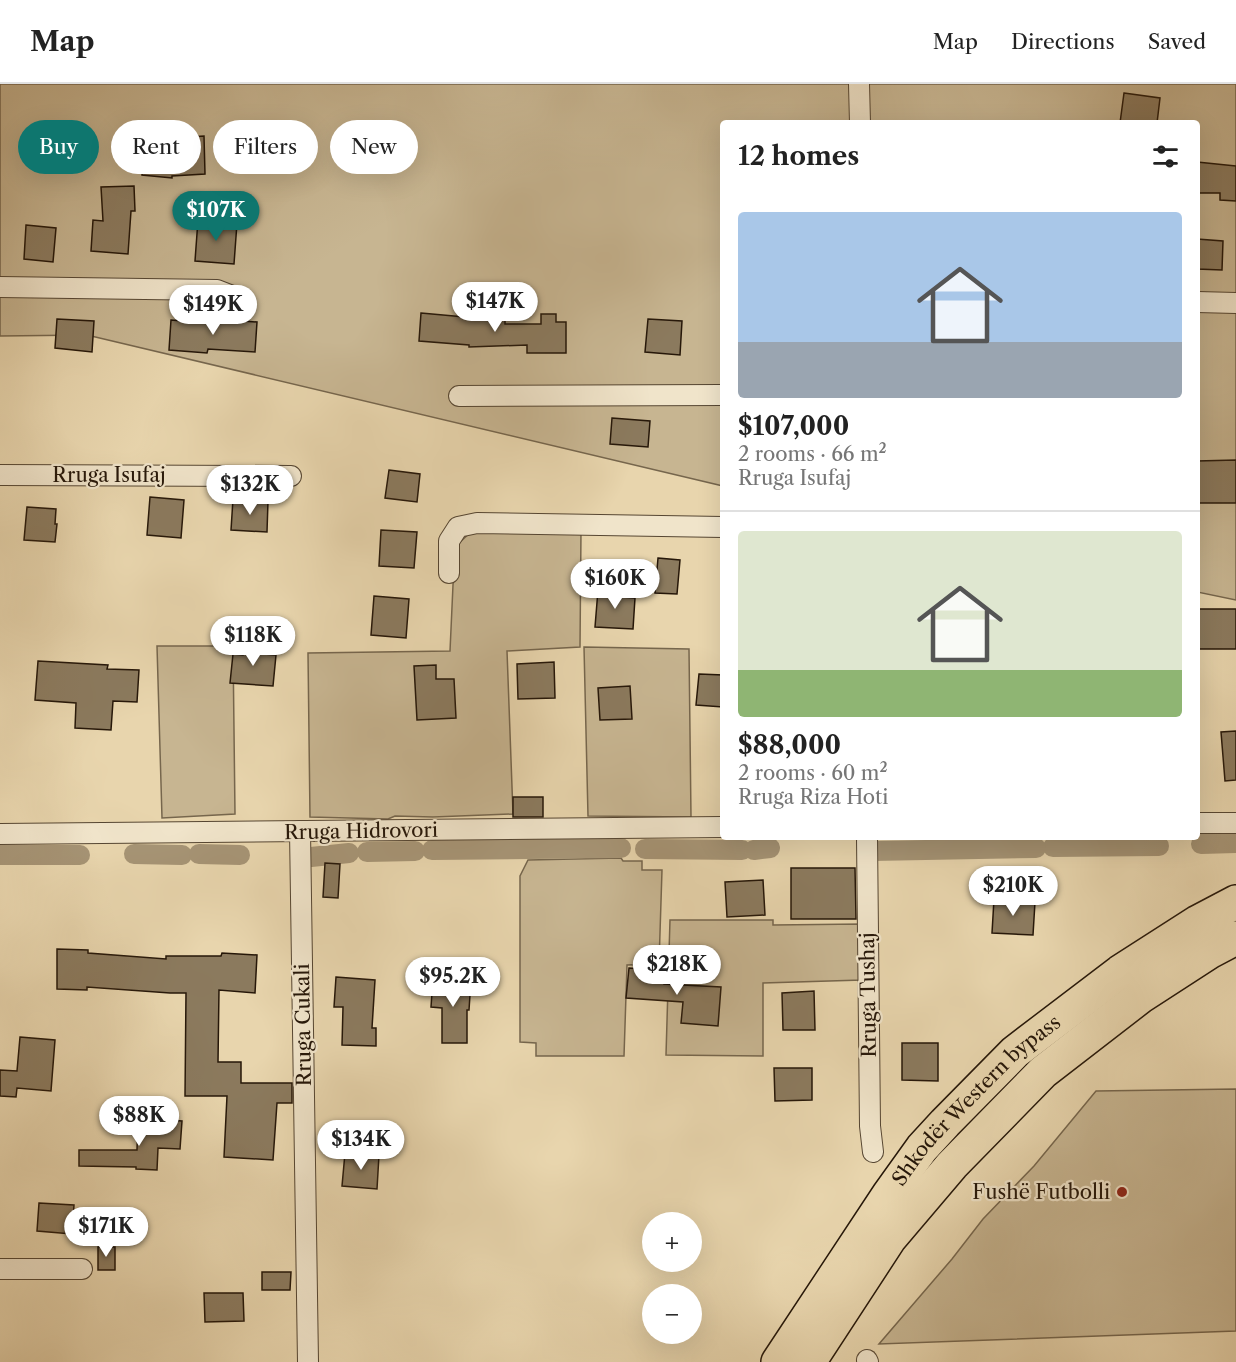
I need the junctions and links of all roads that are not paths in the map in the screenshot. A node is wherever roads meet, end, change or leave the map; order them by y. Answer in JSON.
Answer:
{"nodes":[{"id":1,"x":859,"y":84,"type":"edge"},
{"id":2,"x":860,"y":120,"type":"edge"},
{"id":3,"x":0,"y":287,"type":"edge"},
{"id":4,"x":1200,"y":302,"type":"edge"},
{"id":5,"x":1236,"y":303,"type":"edge"},
{"id":6,"x":237,"y":310,"type":"dead end"},
{"id":7,"x":720,"y":395,"type":"edge"},
{"id":8,"x":459,"y":396,"type":"dead end"},
{"id":9,"x":0,"y":475,"type":"edge"},
{"id":10,"x":291,"y":476,"type":"dead end"},
{"id":11,"x":720,"y":527,"type":"edge"},
{"id":12,"x":449,"y":573,"type":"dead end"},
{"id":13,"x":1200,"y":823,"type":"edge"},
{"id":14,"x":1236,"y":823,"type":"edge"},
{"id":15,"x":720,"y":827,"type":"edge"},
{"id":16,"x":300,"y":831,"type":"junction"},
{"id":17,"x":0,"y":834,"type":"edge"},
{"id":18,"x":867,"y":840,"type":"edge"},
{"id":19,"x":1236,"y":902,"type":"edge"},
{"id":20,"x":1236,"y":938,"type":"edge"},
{"id":21,"x":873,"y":1152,"type":"dead end"},
{"id":22,"x":0,"y":1269,"type":"edge"},
{"id":23,"x":82,"y":1269,"type":"dead end"},
{"id":24,"x":308,"y":1362,"type":"edge"},
{"id":25,"x":778,"y":1362,"type":"edge"},
{"id":26,"x":809,"y":1362,"type":"edge"}],
"edges":[{"from":1,"to":2,"type":"street"},
{"from":3,"to":6,"type":"street"},
{"from":4,"to":5,"type":"street"},
{"from":7,"to":8,"type":"street"},
{"from":9,"to":10,"type":"street","name":"Rruga Isufaj"},
{"from":11,"to":12,"type":"street"},
{"from":13,"to":14,"type":"street"},
{"from":15,"to":16,"type":"street","name":"Rruga Hidrovori"},
{"from":16,"to":17,"type":"street","name":"Rruga Hidrovori"},
{"from":16,"to":24,"type":"street","name":"Rruga Cukali"},
{"from":18,"to":21,"type":"street","name":"Rruga Tushaj"},
{"from":19,"to":25,"type":"highway","name":"Shkodër Western bypass"},
{"from":20,"to":26,"type":"highway","name":"Shkodër Western bypass"},
{"from":22,"to":23,"type":"street"}]}
